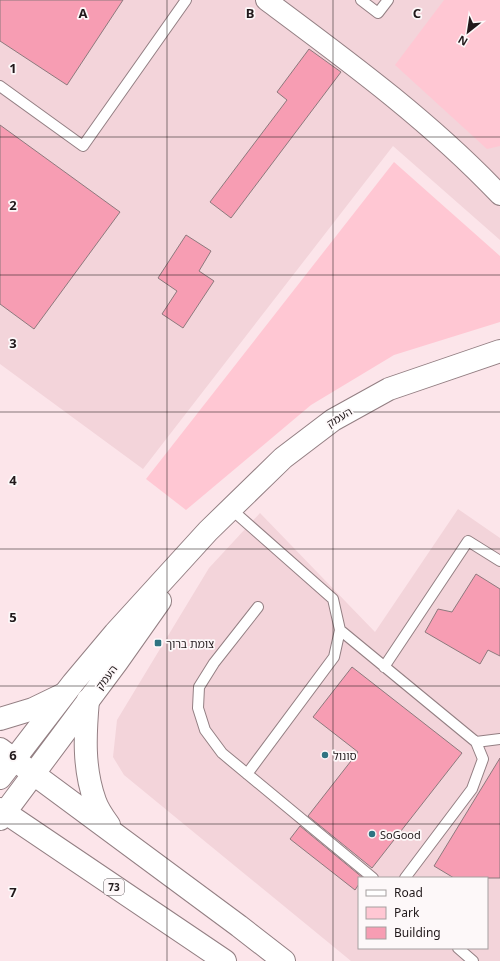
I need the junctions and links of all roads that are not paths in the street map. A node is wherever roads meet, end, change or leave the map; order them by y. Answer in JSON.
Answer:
{"nodes":[{"id":1,"x":186,"y":0,"type":"edge"},
{"id":2,"x":266,"y":0,"type":"edge"},
{"id":3,"x":360,"y":0,"type":"edge"},
{"id":4,"x":388,"y":0,"type":"edge"},
{"id":5,"x":0,"y":86,"type":"edge"},
{"id":6,"x":500,"y":195,"type":"edge"},
{"id":7,"x":500,"y":351,"type":"edge"},
{"id":8,"x":231,"y":509,"type":"junction"},
{"id":9,"x":208,"y":531,"type":"junction"},
{"id":10,"x":500,"y":562,"type":"edge"},
{"id":11,"x":258,"y":607,"type":"dead end"},
{"id":12,"x":340,"y":630,"type":"junction"},
{"id":13,"x":384,"y":667,"type":"junction"},
{"id":14,"x":64,"y":694,"type":"junction"},
{"id":15,"x":88,"y":700,"type":"junction"},
{"id":16,"x":0,"y":719,"type":"edge"},
{"id":17,"x":500,"y":738,"type":"edge"},
{"id":18,"x":476,"y":742,"type":"junction"},
{"id":19,"x":7,"y":754,"type":"edge"},
{"id":20,"x":33,"y":773,"type":"junction"},
{"id":21,"x":247,"y":774,"type":"junction"},
{"id":22,"x":0,"y":778,"type":"edge"},
{"id":23,"x":2,"y":813,"type":"edge"},
{"id":24,"x":113,"y":833,"type":"junction"},
{"id":25,"x":372,"y":877,"type":"edge"},
{"id":26,"x":406,"y":877,"type":"edge"},
{"id":27,"x":459,"y":949,"type":"edge"},
{"id":28,"x":225,"y":961,"type":"edge"},
{"id":29,"x":284,"y":961,"type":"edge"},
{"id":30,"x":473,"y":961,"type":"edge"}],
"edges":[{"from":1,"to":5,"type":"lane"},
{"from":2,"to":6,"type":"street"},
{"from":3,"to":4,"type":"lane"},
{"from":7,"to":8,"type":"main road","name":"העמק"},
{"from":8,"to":9,"type":"main road","name":"העמק"},
{"from":8,"to":12,"type":"lane"},
{"from":9,"to":14,"type":"main road","name":"העמק"},
{"from":9,"to":15,"type":"main road","name":"העמק"},
{"from":10,"to":13,"type":"lane"},
{"from":11,"to":21,"type":"lane"},
{"from":12,"to":13,"type":"lane"},
{"from":12,"to":21,"type":"lane"},
{"from":13,"to":18,"type":"lane"},
{"from":14,"to":16,"type":"main road"},
{"from":14,"to":19,"type":"main road","name":"העמק"},
{"from":15,"to":20,"type":"main road","name":"העמק"},
{"from":15,"to":24,"type":"main road"},
{"from":17,"to":18,"type":"lane"},
{"from":18,"to":26,"type":"lane"},
{"from":19,"to":20,"type":"main road"},
{"from":19,"to":22,"type":"main road","name":"העמק"},
{"from":20,"to":23,"type":"main road","name":"העמק"},
{"from":20,"to":24,"type":"main road"},
{"from":21,"to":25,"type":"lane"},
{"from":23,"to":28,"type":"main road","number":"73"},
{"from":24,"to":29,"type":"main road"},
{"from":27,"to":30,"type":"lane"}]}
